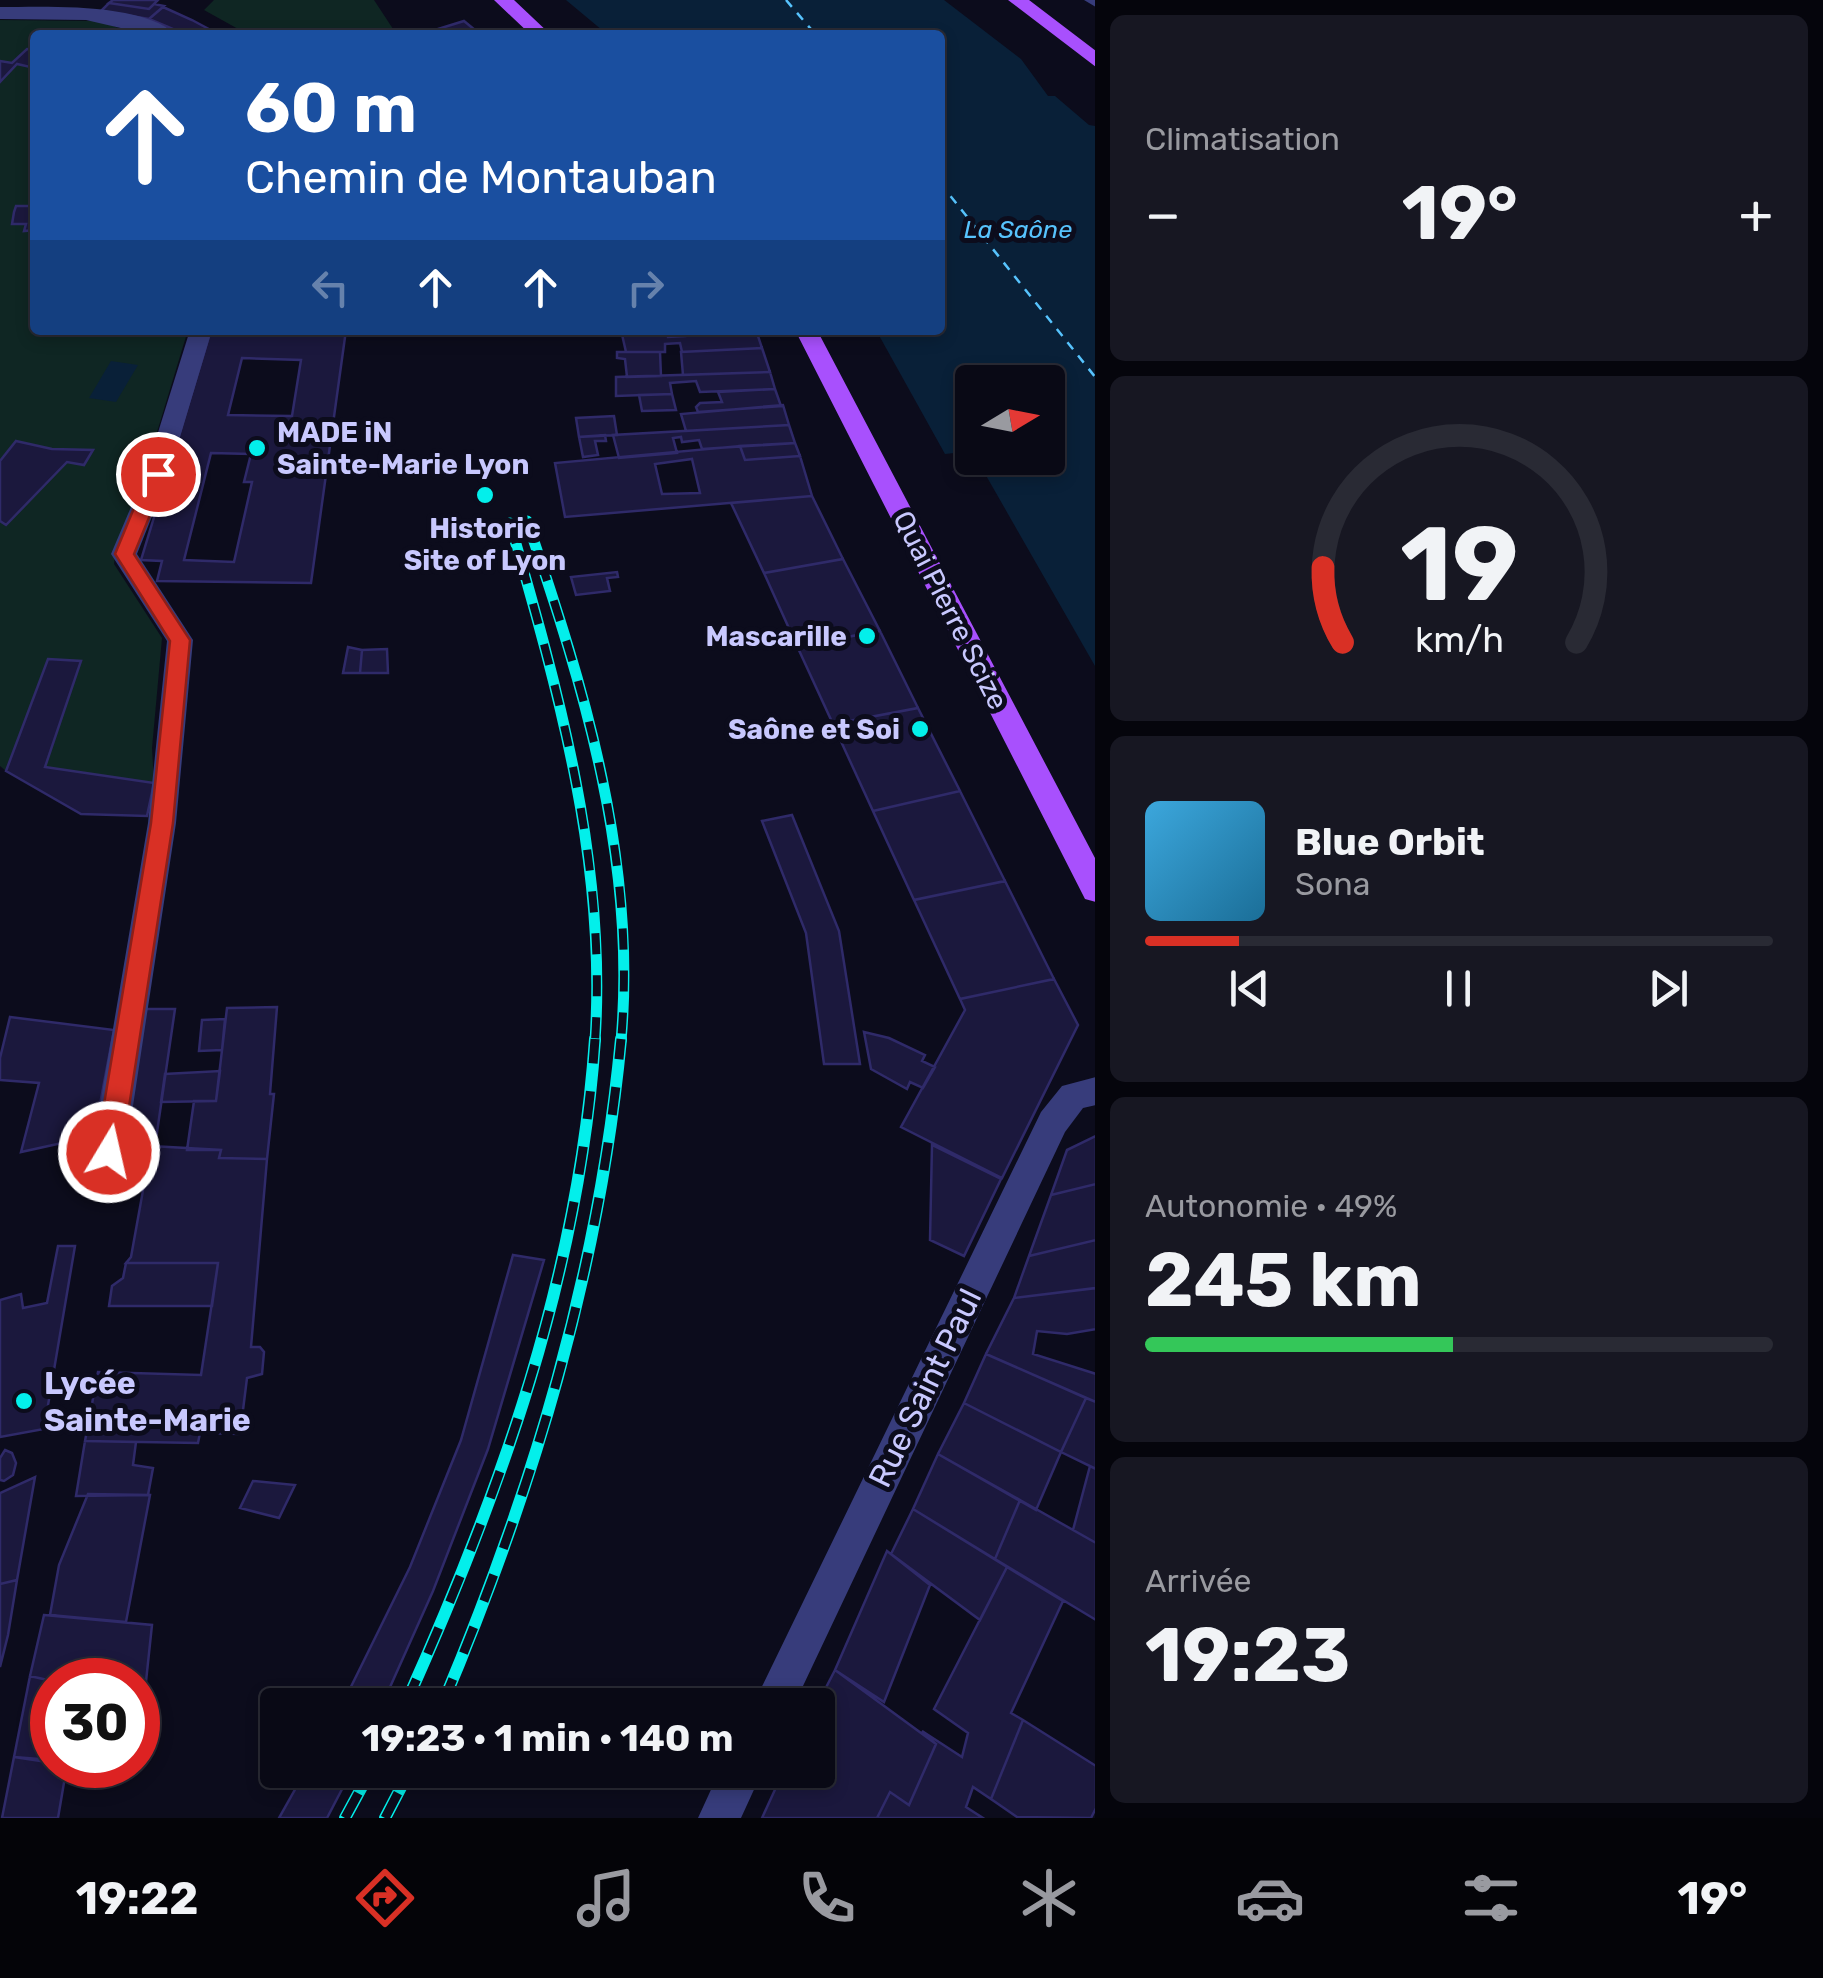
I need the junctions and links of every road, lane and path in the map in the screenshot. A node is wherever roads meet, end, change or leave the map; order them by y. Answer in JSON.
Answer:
{"nodes":[{"id":1,"x":503,"y":0,"type":"edge"},
{"id":2,"x":1018,"y":0,"type":"edge"},
{"id":3,"x":0,"y":13,"type":"edge"},
{"id":4,"x":157,"y":30,"type":"edge"},
{"id":5,"x":536,"y":30,"type":"edge"},
{"id":6,"x":1095,"y":60,"type":"edge"},
{"id":7,"x":200,"y":335,"type":"edge"},
{"id":8,"x":809,"y":335,"type":"edge"},
{"id":9,"x":1095,"y":888,"type":"edge"},
{"id":10,"x":1095,"y":1091,"type":"edge"},
{"id":11,"x":109,"y":1152,"type":"dead end"},
{"id":12,"x":781,"y":1688,"type":"edge"},
{"id":13,"x":733,"y":1788,"type":"edge"},
{"id":14,"x":718,"y":1818,"type":"edge"}],
"edges":[{"from":1,"to":5,"type":"main road"},
{"from":2,"to":6,"type":"main road"},
{"from":3,"to":4,"type":"street"},
{"from":7,"to":11,"type":"street"},
{"from":8,"to":9,"type":"main road","name":"Quai Pierre Scize"},
{"from":10,"to":12,"type":"street","name":"Rue Saint Paul"},
{"from":13,"to":14,"type":"street"}]}
